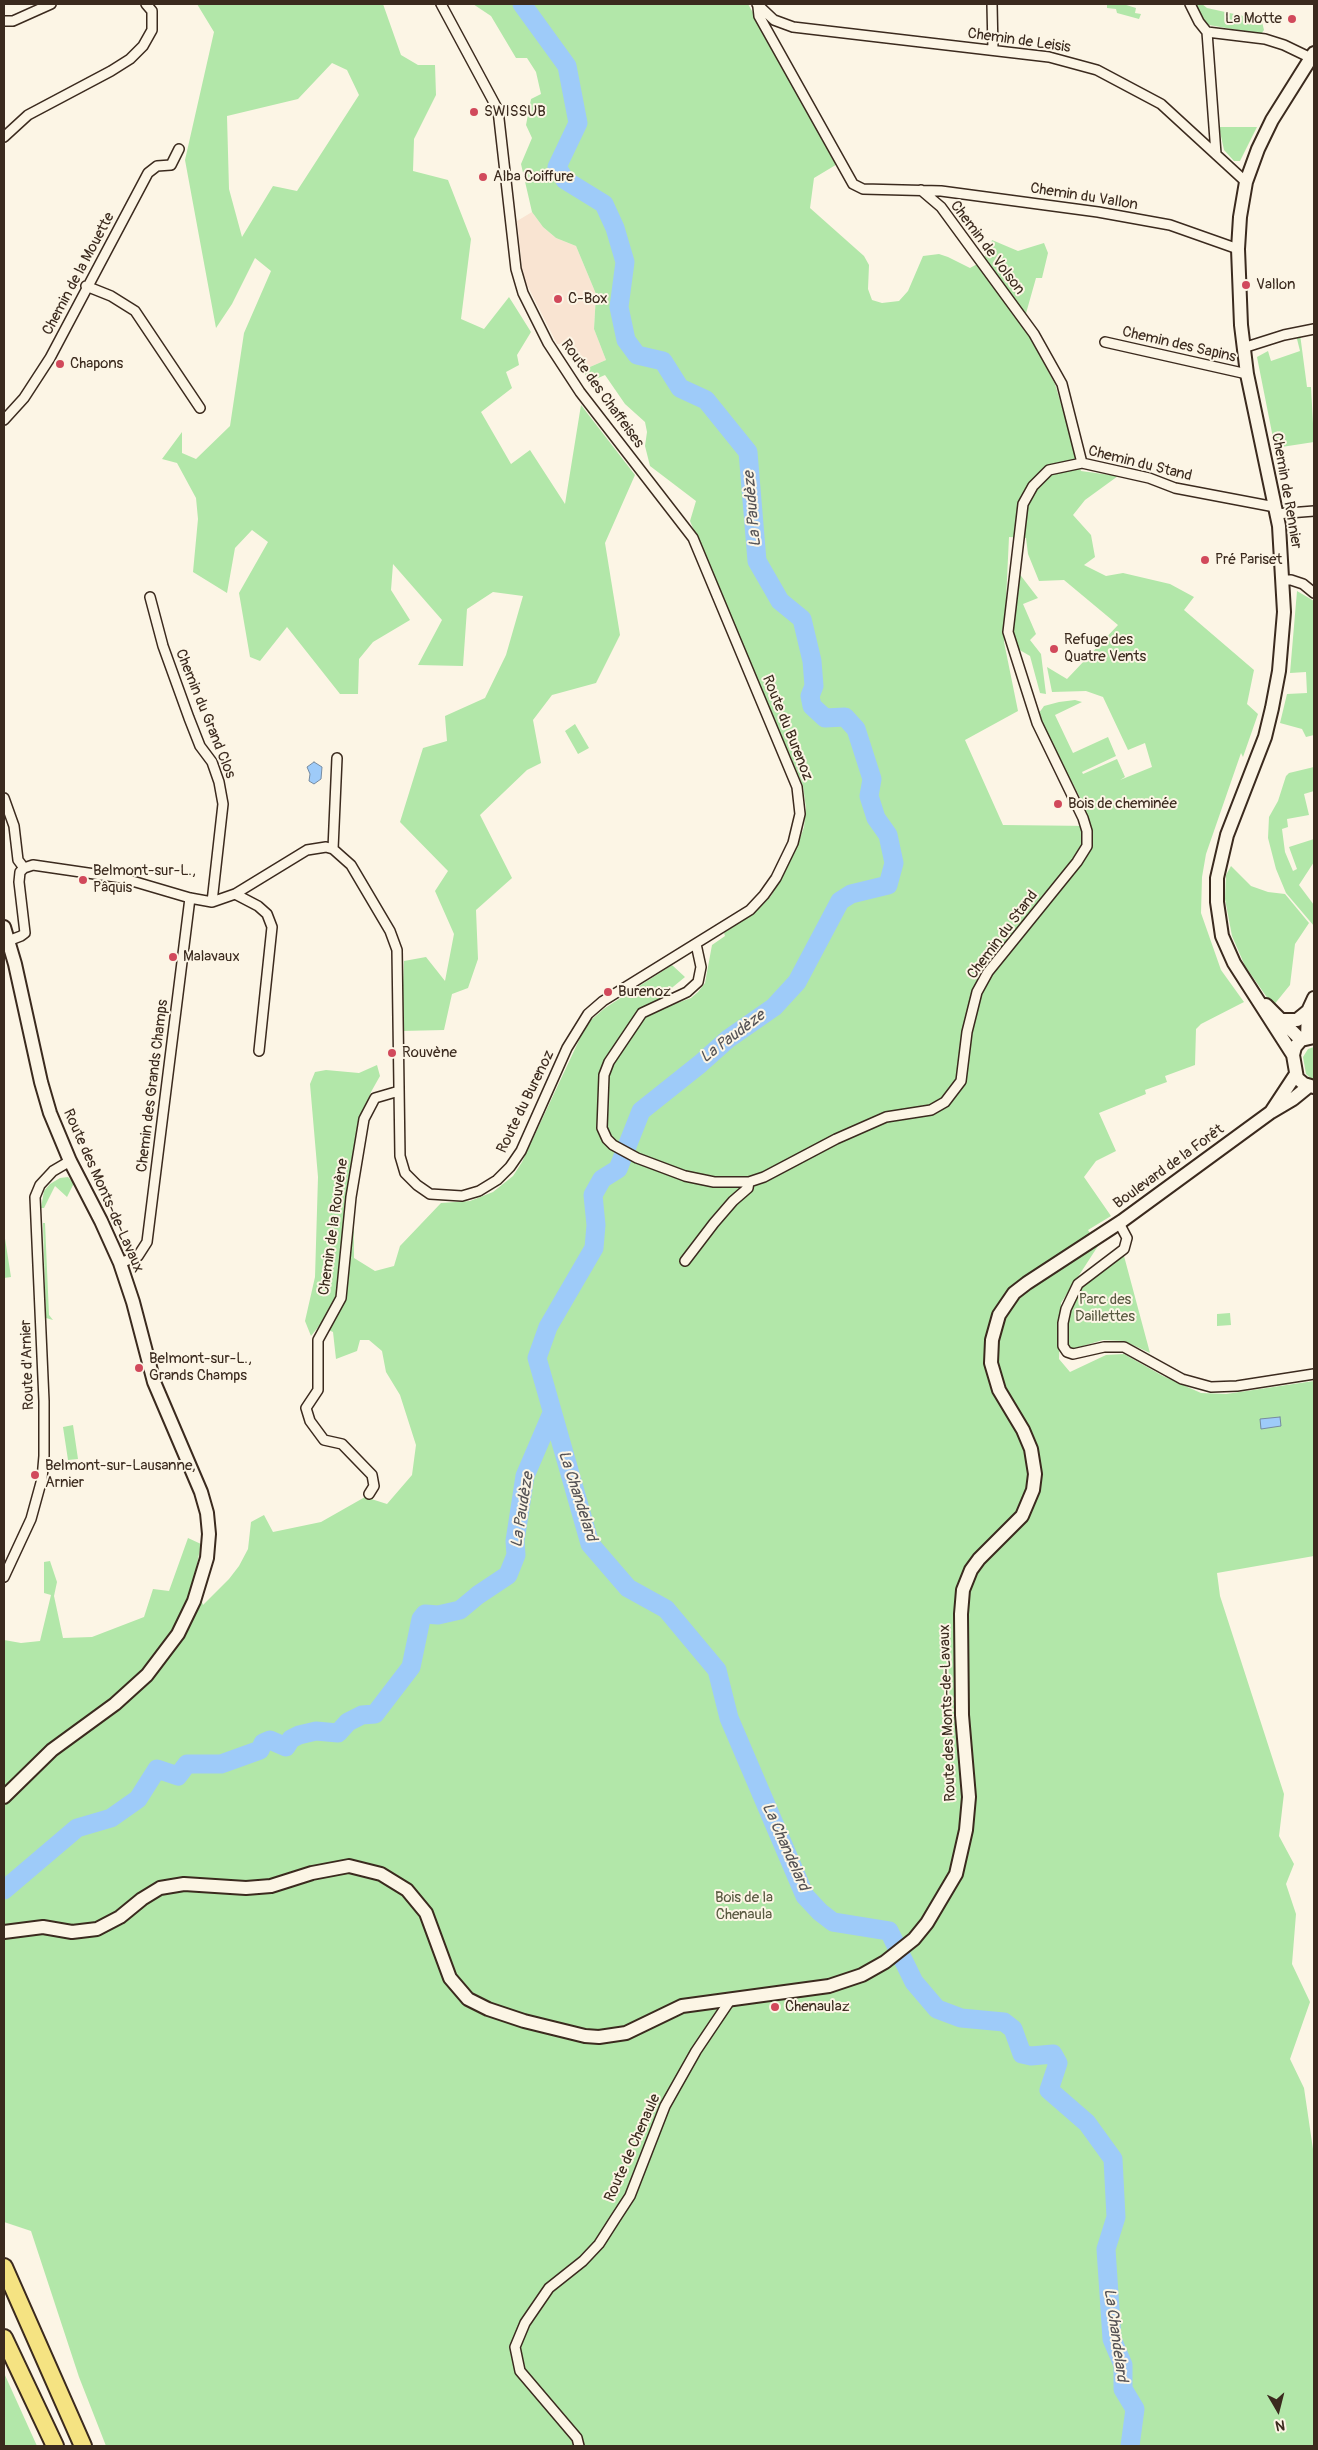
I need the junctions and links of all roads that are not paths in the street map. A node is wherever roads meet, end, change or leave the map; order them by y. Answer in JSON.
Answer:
{"nodes":[{"id":1,"x":51,"y":4,"type":"edge"},
{"id":2,"x":146,"y":4,"type":"edge"},
{"id":3,"x":441,"y":4,"type":"edge"},
{"id":4,"x":992,"y":4,"type":"edge"},
{"id":5,"x":1190,"y":4,"type":"edge"},
{"id":6,"x":757,"y":5,"type":"edge"},
{"id":7,"x":4,"y":21,"type":"edge"},
{"id":8,"x":1207,"y":32,"type":"junction"},
{"id":9,"x":993,"y":50,"type":"junction"},
{"id":10,"x":1312,"y":55,"type":"edge"},
{"id":11,"x":4,"y":137,"type":"edge"},
{"id":12,"x":179,"y":149,"type":"dead end"},
{"id":13,"x":1216,"y":154,"type":"junction"},
{"id":14,"x":1246,"y":182,"type":"junction"},
{"id":15,"x":921,"y":190,"type":"junction"},
{"id":16,"x":1238,"y":249,"type":"junction"},
{"id":17,"x":86,"y":286,"type":"junction"},
{"id":18,"x":1314,"y":329,"type":"edge"},
{"id":19,"x":1105,"y":342,"type":"dead end"},
{"id":20,"x":1243,"y":348,"type":"junction"},
{"id":21,"x":1247,"y":374,"type":"junction"},
{"id":22,"x":200,"y":408,"type":"dead end"},
{"id":23,"x":4,"y":420,"type":"edge"},
{"id":24,"x":635,"y":463,"type":"joint"},
{"id":25,"x":1082,"y":463,"type":"junction"},
{"id":26,"x":1275,"y":510,"type":"junction"},
{"id":27,"x":1314,"y":511,"type":"edge"},
{"id":28,"x":1283,"y":580,"type":"junction"},
{"id":29,"x":1314,"y":593,"type":"edge"},
{"id":30,"x":150,"y":597,"type":"dead end"},
{"id":31,"x":337,"y":758,"type":"dead end"},
{"id":32,"x":4,"y":798,"type":"edge"},
{"id":33,"x":333,"y":849,"type":"junction"},
{"id":34,"x":24,"y":868,"type":"junction"},
{"id":35,"x":235,"y":894,"type":"junction"},
{"id":36,"x":190,"y":898,"type":"junction"},
{"id":37,"x":212,"y":902,"type":"junction"},
{"id":38,"x":4,"y":927,"type":"edge"},
{"id":39,"x":8,"y":941,"type":"junction"},
{"id":40,"x":696,"y":944,"type":"junction"},
{"id":41,"x":1254,"y":995,"type":"junction"},
{"id":42,"x":1314,"y":998,"type":"edge"},
{"id":43,"x":1308,"y":1011,"type":"junction"},
{"id":44,"x":1282,"y":1020,"type":"junction"},
{"id":45,"x":1307,"y":1039,"type":"edge"},
{"id":46,"x":259,"y":1051,"type":"dead end"},
{"id":47,"x":1293,"y":1055,"type":"junction"},
{"id":48,"x":1296,"y":1074,"type":"junction"},
{"id":49,"x":1312,"y":1086,"type":"edge"},
{"id":50,"x":399,"y":1091,"type":"junction"},
{"id":51,"x":1271,"y":1112,"type":"junction"},
{"id":52,"x":70,"y":1161,"type":"junction"},
{"id":53,"x":749,"y":1182,"type":"junction"},
{"id":54,"x":1119,"y":1223,"type":"junction"},
{"id":55,"x":1084,"y":1244,"type":"joint"},
{"id":56,"x":685,"y":1261,"type":"dead end"},
{"id":57,"x":120,"y":1263,"type":"junction"},
{"id":58,"x":1314,"y":1374,"type":"edge"},
{"id":59,"x":369,"y":1494,"type":"dead end"},
{"id":60,"x":4,"y":1577,"type":"edge"},
{"id":61,"x":4,"y":1797,"type":"edge"},
{"id":62,"x":4,"y":1932,"type":"edge"},
{"id":63,"x":732,"y":1998,"type":"junction"},
{"id":64,"x":4,"y":2267,"type":"edge"},
{"id":65,"x":4,"y":2338,"type":"edge"},
{"id":66,"x":55,"y":2446,"type":"edge"},
{"id":67,"x":84,"y":2446,"type":"edge"},
{"id":68,"x":579,"y":2446,"type":"edge"}],
"edges":[{"from":1,"to":7,"type":"street"},
{"from":2,"to":11,"type":"street"},
{"from":3,"to":24,"type":"street","name":"Route des Chaffeises"},
{"from":4,"to":9,"type":"street"},
{"from":5,"to":8,"type":"street"},
{"from":6,"to":9,"type":"street","name":"Chemin de Leisis"},
{"from":6,"to":15,"type":"street"},
{"from":8,"to":10,"type":"street"},
{"from":8,"to":13,"type":"street"},
{"from":9,"to":13,"type":"street","name":"Chemin de Leisis"},
{"from":10,"to":14,"type":"street","name":"Chemin de Rennier"},
{"from":12,"to":17,"type":"street","name":"Chemin de la Mouette"},
{"from":13,"to":14,"type":"street","name":"Chemin de Leisis"},
{"from":14,"to":16,"type":"street","name":"Chemin de Rennier"},
{"from":15,"to":16,"type":"street","name":"Chemin du Vallon"},
{"from":15,"to":25,"type":"street","name":"Chemin de Volson"},
{"from":16,"to":20,"type":"street","name":"Chemin de Rennier"},
{"from":17,"to":22,"type":"street"},
{"from":17,"to":23,"type":"street","name":"Chemin de la Mouette"},
{"from":18,"to":20,"type":"street"},
{"from":19,"to":21,"type":"street","name":"Chemin des Sapins"},
{"from":20,"to":21,"type":"street","name":"Chemin de Rennier"},
{"from":21,"to":26,"type":"street","name":"Chemin de Rennier"},
{"from":24,"to":40,"type":"street","name":"Route du Burenoz"},
{"from":25,"to":26,"type":"street","name":"Chemin du Stand"},
{"from":25,"to":53,"type":"street","name":"Chemin du Stand"},
{"from":26,"to":27,"type":"street","name":"Chemin du Stand"},
{"from":26,"to":28,"type":"street","name":"Chemin de Rennier"},
{"from":28,"to":29,"type":"street"},
{"from":28,"to":41,"type":"street","name":"Chemin de Rennier"},
{"from":30,"to":37,"type":"street","name":"Chemin du Grand Clos"},
{"from":31,"to":33,"type":"street"},
{"from":32,"to":34,"type":"street"},
{"from":33,"to":35,"type":"street"},
{"from":33,"to":50,"type":"street","name":"Route du Burenoz"},
{"from":34,"to":36,"type":"street"},
{"from":34,"to":39,"type":"street"},
{"from":35,"to":37,"type":"street"},
{"from":35,"to":46,"type":"street"},
{"from":36,"to":37,"type":"street"},
{"from":36,"to":57,"type":"street","name":"Chemin des Grands Champs"},
{"from":38,"to":39,"type":"street","name":"Route des Monts-de-Lavaux"},
{"from":39,"to":52,"type":"street","name":"Route des Monts-de-Lavaux"},
{"from":40,"to":50,"type":"street","name":"Route du Burenoz"},
{"from":40,"to":53,"type":"street","name":"Chemin du Stand"},
{"from":41,"to":44,"type":"street","name":"Chemin de Rennier"},
{"from":41,"to":47,"type":"street","name":"Chemin de Rennier"},
{"from":42,"to":43,"type":"street"},
{"from":43,"to":44,"type":"street"},
{"from":43,"to":45,"type":"street"},
{"from":44,"to":45,"type":"street","name":"Chemin de Rennier"},
{"from":45,"to":47,"type":"street"},
{"from":47,"to":48,"type":"street"},
{"from":48,"to":49,"type":"street"},
{"from":48,"to":51,"type":"street","name":"Boulevard de la Forêt"},
{"from":49,"to":51,"type":"street","name":"Boulevard de la Forêt"},
{"from":50,"to":59,"type":"street","name":"Chemin de la Rouvène"},
{"from":51,"to":54,"type":"street","name":"Boulevard de la Forêt"},
{"from":52,"to":57,"type":"street","name":"Route des Monts-de-Lavaux"},
{"from":52,"to":60,"type":"street","name":"Route d'Arnier"},
{"from":53,"to":56,"type":"street"},
{"from":54,"to":55,"type":"street","name":"Boulevard de la Forêt"},
{"from":54,"to":58,"type":"street"},
{"from":55,"to":63,"type":"street","name":"Route des Monts-de-Lavaux"},
{"from":57,"to":61,"type":"street","name":"Route des Monts-de-Lavaux"},
{"from":62,"to":63,"type":"street","name":"Route des Monts-de-Lavaux"},
{"from":63,"to":68,"type":"street","name":"Route de Chenaule"},
{"from":64,"to":67,"type":"highway"},
{"from":65,"to":66,"type":"highway"}]}
